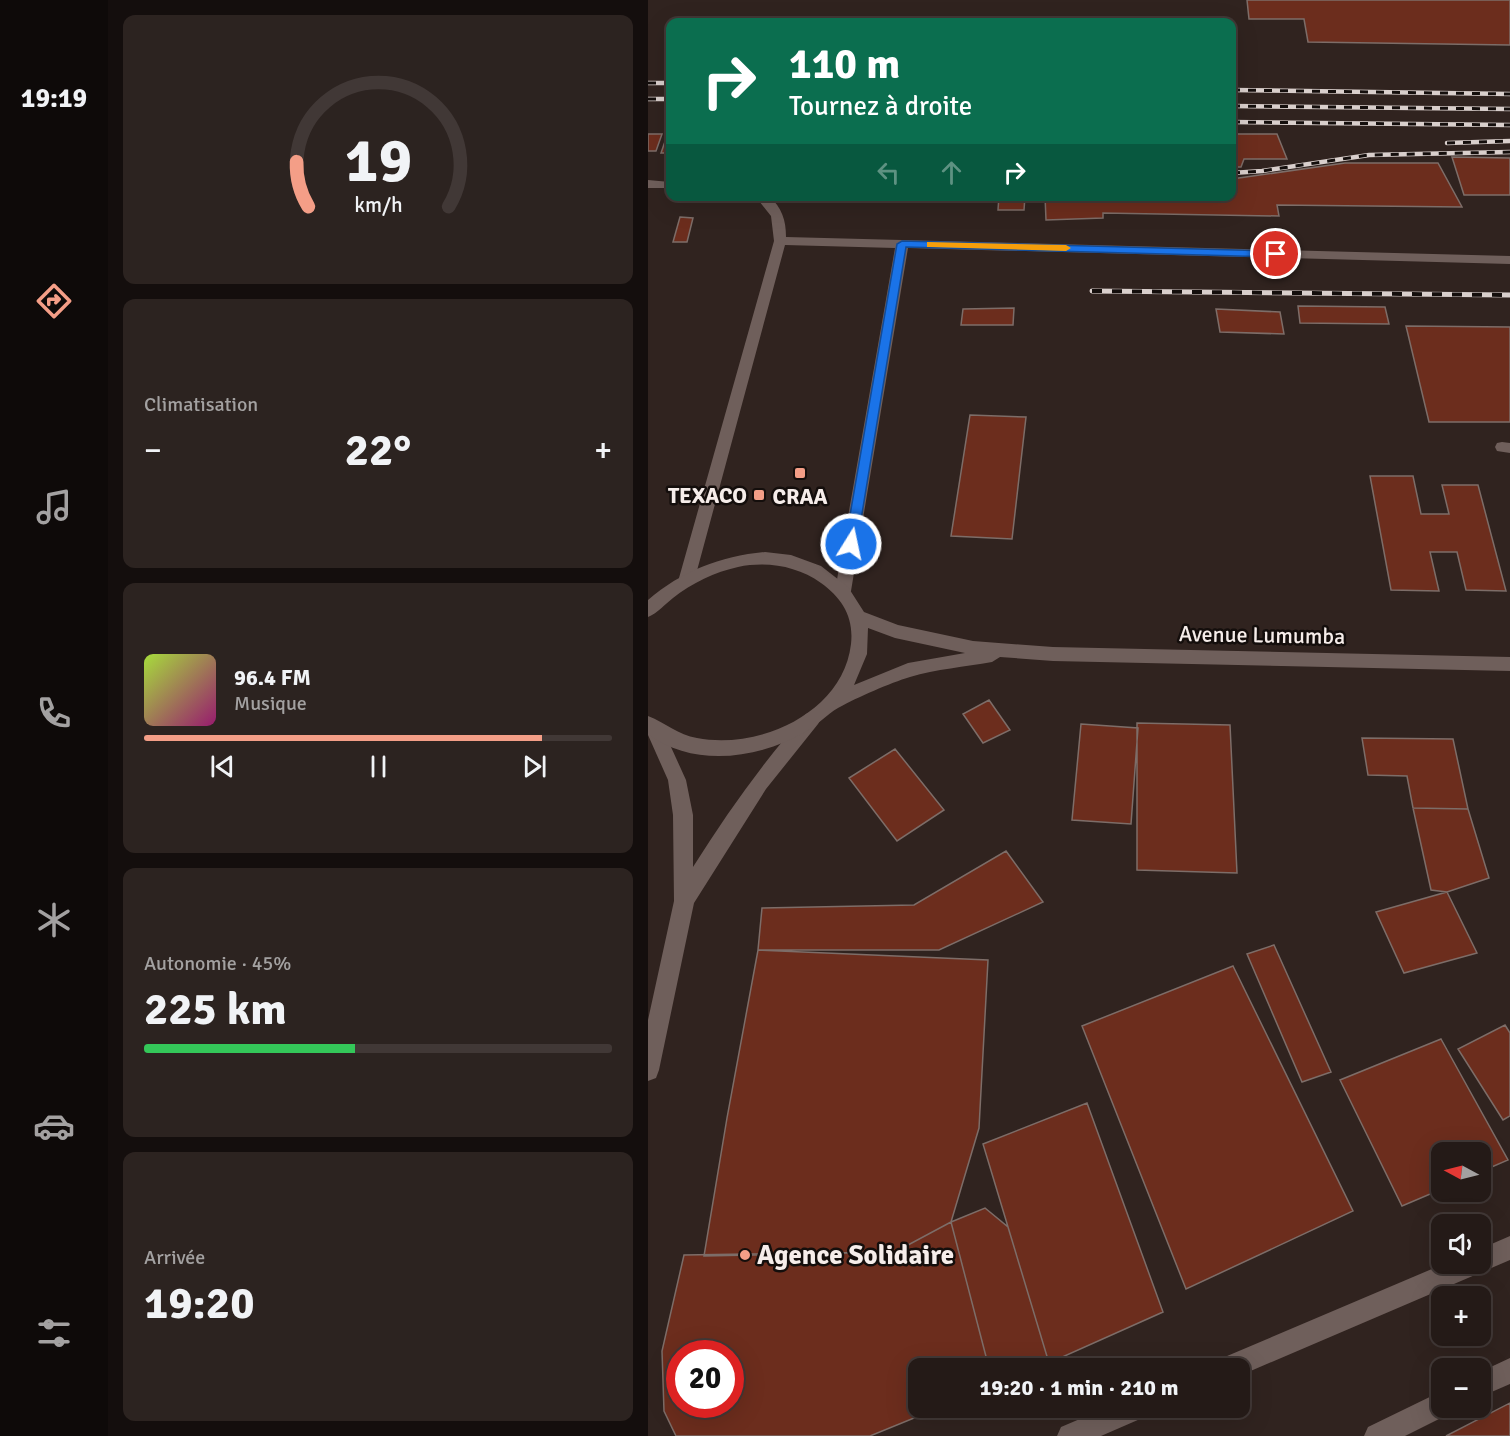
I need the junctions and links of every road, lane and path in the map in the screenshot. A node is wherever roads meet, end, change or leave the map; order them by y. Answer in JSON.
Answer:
{"nodes":[{"id":1,"x":648,"y":184,"type":"edge"},
{"id":2,"x":666,"y":185,"type":"edge"},
{"id":3,"x":767,"y":201,"type":"edge"},
{"id":4,"x":780,"y":241,"type":"junction"},
{"id":5,"x":902,"y":244,"type":"junction"},
{"id":6,"x":1510,"y":260,"type":"edge"},
{"id":7,"x":687,"y":578,"type":"junction"},
{"id":8,"x":843,"y":591,"type":"junction"},
{"id":9,"x":648,"y":610,"type":"edge"},
{"id":10,"x":858,"y":617,"type":"junction"},
{"id":11,"x":1012,"y":652,"type":"junction"},
{"id":12,"x":1510,"y":664,"type":"edge"},
{"id":13,"x":830,"y":704,"type":"junction"},
{"id":14,"x":812,"y":719,"type":"junction"},
{"id":15,"x":651,"y":727,"type":"edge"},
{"id":16,"x":684,"y":901,"type":"junction"},
{"id":17,"x":648,"y":1070,"type":"edge"},
{"id":18,"x":1510,"y":1248,"type":"edge"},
{"id":19,"x":1491,"y":1256,"type":"edge"},
{"id":20,"x":1449,"y":1274,"type":"edge"},
{"id":21,"x":1250,"y":1359,"type":"edge"},
{"id":22,"x":1510,"y":1371,"type":"edge"},
{"id":23,"x":1491,"y":1380,"type":"edge"},
{"id":24,"x":1431,"y":1409,"type":"edge"},
{"id":25,"x":1112,"y":1418,"type":"edge"},
{"id":26,"x":1070,"y":1436,"type":"edge"},
{"id":27,"x":1377,"y":1436,"type":"edge"}],
"edges":[{"from":1,"to":2,"type":"main road"},
{"from":3,"to":4,"type":"main road"},
{"from":4,"to":5,"type":"main road"},
{"from":4,"to":7,"type":"main road"},
{"from":5,"to":6,"type":"main road"},
{"from":5,"to":8,"type":"main road"},
{"from":7,"to":8,"type":"main road"},
{"from":7,"to":9,"type":"main road"},
{"from":8,"to":10,"type":"main road"},
{"from":10,"to":11,"type":"main road"},
{"from":10,"to":13,"type":"main road"},
{"from":11,"to":12,"type":"main road","name":"Avenue Lumumba"},
{"from":11,"to":13,"type":"main road"},
{"from":13,"to":14,"type":"main road"},
{"from":14,"to":15,"type":"main road"},
{"from":14,"to":16,"type":"main road"},
{"from":15,"to":16,"type":"main road"},
{"from":16,"to":17,"type":"main road"},
{"from":18,"to":19,"type":"main road"},
{"from":20,"to":21,"type":"main road"},
{"from":22,"to":23,"type":"main road"},
{"from":24,"to":27,"type":"main road"},
{"from":25,"to":26,"type":"main road"}]}
